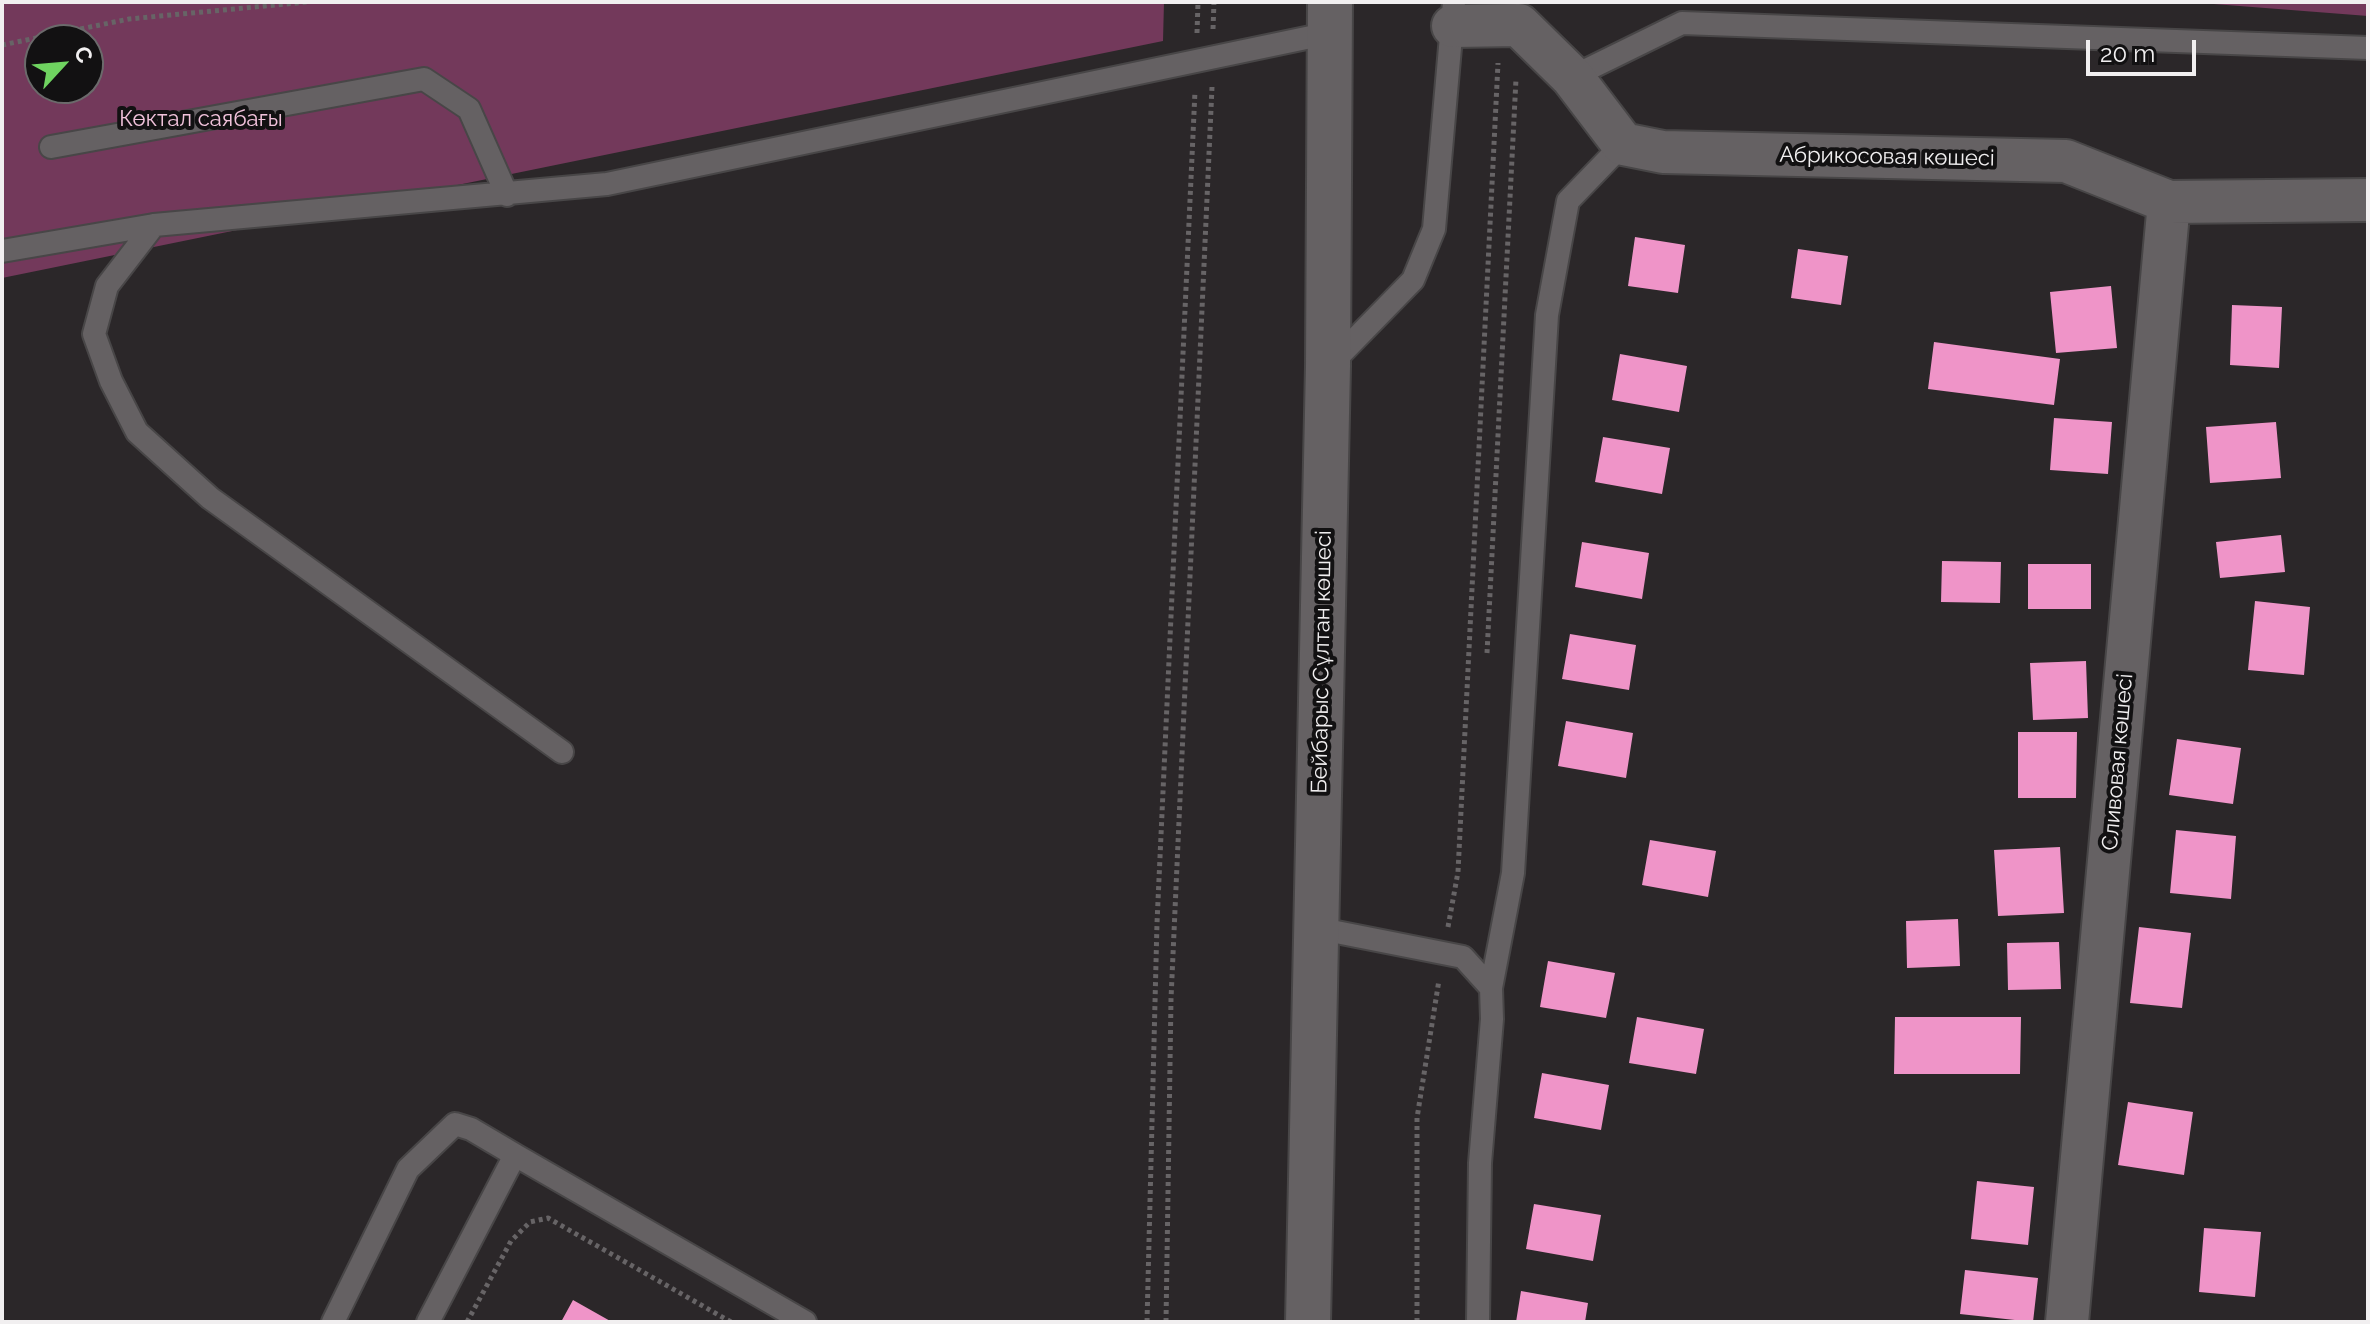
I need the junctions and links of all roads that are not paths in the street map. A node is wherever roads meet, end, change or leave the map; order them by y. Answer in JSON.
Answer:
{"nodes":[{"id":1,"x":1454,"y":14,"type":"edge"},
{"id":2,"x":1330,"y":18,"type":"edge"},
{"id":3,"x":2368,"y":48,"type":"edge"},
{"id":4,"x":1572,"y":77,"type":"junction"},
{"id":5,"x":1623,"y":144,"type":"junction"},
{"id":6,"x":51,"y":147,"type":"dead end"},
{"id":7,"x":507,"y":195,"type":"junction"},
{"id":8,"x":2368,"y":200,"type":"edge"},
{"id":9,"x":2169,"y":202,"type":"junction"},
{"id":10,"x":154,"y":225,"type":"junction"},
{"id":11,"x":2,"y":251,"type":"edge"},
{"id":12,"x":1328,"y":366,"type":"junction"},
{"id":13,"x":562,"y":752,"type":"dead end"},
{"id":14,"x":1316,"y":928,"type":"junction"},
{"id":15,"x":1491,"y":988,"type":"junction"},
{"id":16,"x":515,"y":1155,"type":"junction"},
{"id":17,"x":333,"y":1322,"type":"edge"},
{"id":18,"x":428,"y":1322,"type":"edge"},
{"id":19,"x":805,"y":1322,"type":"edge"},
{"id":20,"x":1308,"y":1322,"type":"edge"},
{"id":21,"x":1478,"y":1322,"type":"edge"},
{"id":22,"x":2067,"y":1322,"type":"edge"}],
"edges":[{"from":1,"to":4,"type":"street"},
{"from":1,"to":12,"type":"lane"},
{"from":2,"to":7,"type":"lane"},
{"from":2,"to":12,"type":"street","name":"Бейбарыс Сұлтан көшесі"},
{"from":3,"to":4,"type":"lane"},
{"from":4,"to":5,"type":"street"},
{"from":5,"to":9,"type":"street","name":"Абрикосовая көшесі"},
{"from":5,"to":15,"type":"lane"},
{"from":6,"to":7,"type":"lane"},
{"from":7,"to":10,"type":"lane"},
{"from":8,"to":9,"type":"street","name":"Абрикосовая көшесі"},
{"from":9,"to":22,"type":"street","name":"Сливовая көшесі"},
{"from":10,"to":11,"type":"lane"},
{"from":10,"to":13,"type":"lane"},
{"from":12,"to":14,"type":"street","name":"Бейбарыс Сұлтан көшесі"},
{"from":14,"to":15,"type":"lane"},
{"from":14,"to":20,"type":"street","name":"Бейбарыс Сұлтан көшесі"},
{"from":15,"to":21,"type":"lane"},
{"from":16,"to":17,"type":"lane"},
{"from":16,"to":18,"type":"lane"},
{"from":16,"to":19,"type":"lane"}]}
